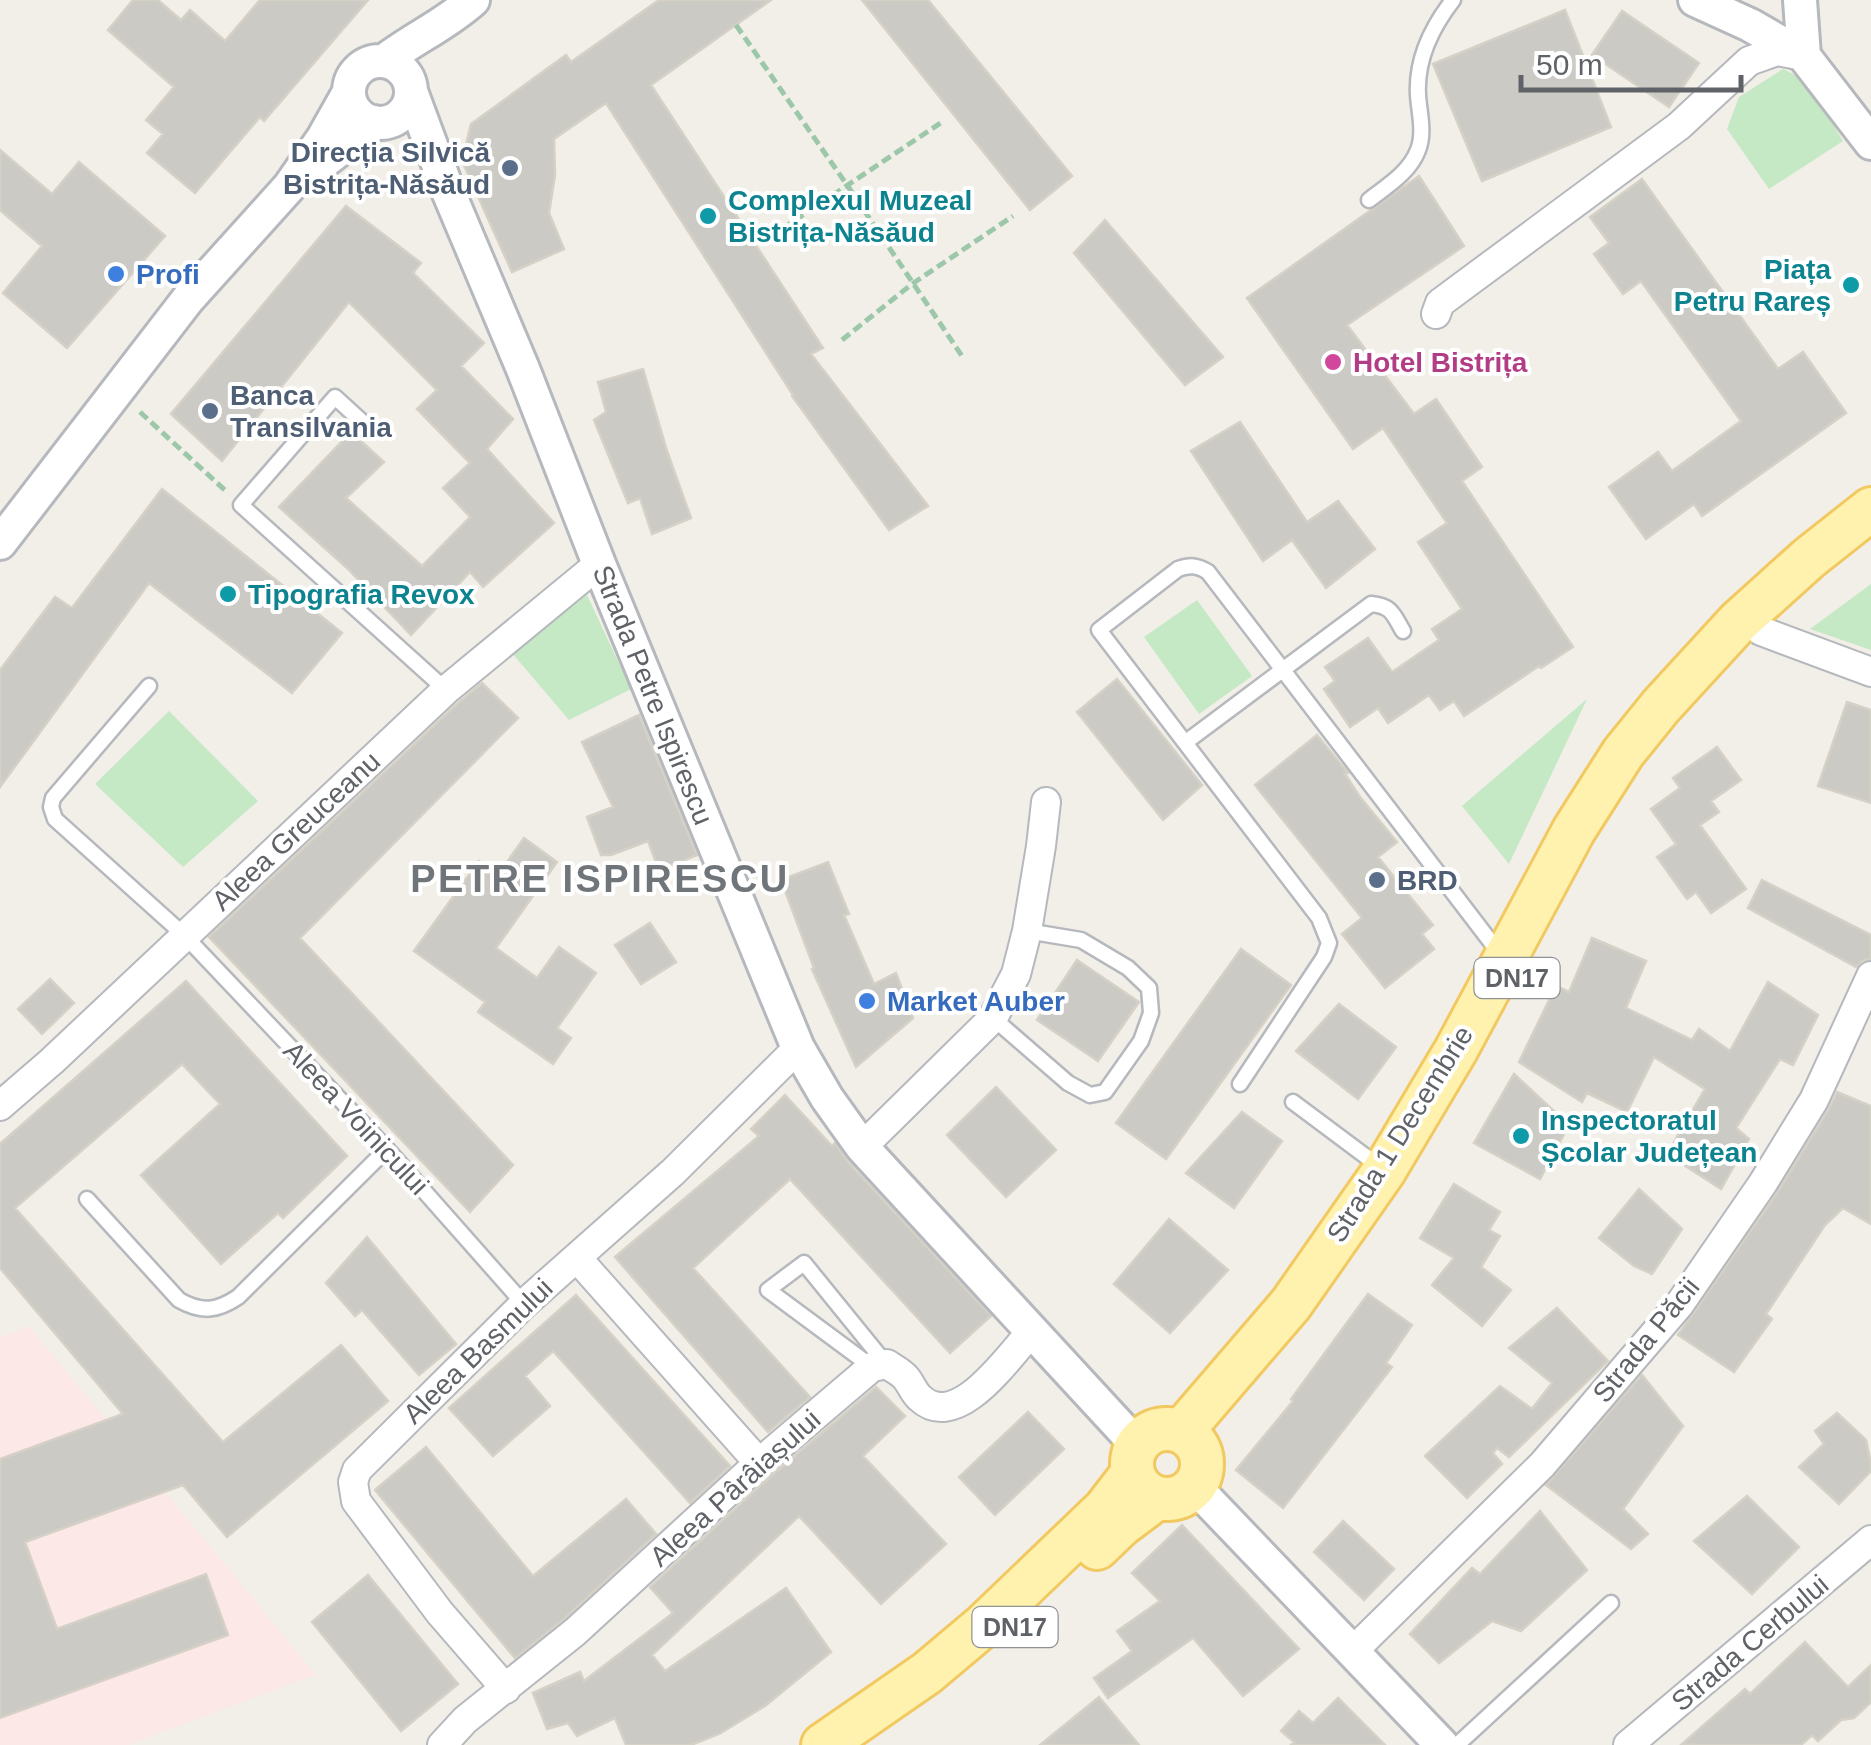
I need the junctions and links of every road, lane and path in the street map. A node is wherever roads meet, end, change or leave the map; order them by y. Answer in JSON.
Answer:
{"nodes":[{"id":1,"x":1453,"y":0,"type":"edge"},
{"id":2,"x":1695,"y":0,"type":"edge"},
{"id":3,"x":1800,"y":0,"type":"edge"},
{"id":4,"x":461,"y":10,"type":"edge"},
{"id":5,"x":736,"y":25,"type":"dead end"},
{"id":6,"x":1804,"y":56,"type":"junction"},
{"id":7,"x":384,"y":61,"type":"junction"},
{"id":8,"x":411,"y":88,"type":"junction"},
{"id":9,"x":350,"y":92,"type":"junction"},
{"id":10,"x":380,"y":122,"type":"junction"},
{"id":11,"x":942,"y":122,"type":"dead end"},
{"id":12,"x":1871,"y":143,"type":"edge"},
{"id":13,"x":847,"y":185,"type":"junction"},
{"id":14,"x":289,"y":187,"type":"junction"},
{"id":15,"x":448,"y":191,"type":"junction"},
{"id":16,"x":1369,"y":200,"type":"dead end"},
{"id":17,"x":1013,"y":216,"type":"dead end"},
{"id":18,"x":770,"y":237,"type":"dead end"},
{"id":19,"x":912,"y":284,"type":"junction"},
{"id":20,"x":1436,"y":314,"type":"dead end"},
{"id":21,"x":842,"y":340,"type":"dead end"},
{"id":22,"x":962,"y":356,"type":"dead end"},
{"id":23,"x":117,"y":391,"type":"junction"},
{"id":24,"x":370,"y":429,"type":"dead end"},
{"id":25,"x":242,"y":505,"type":"junction"},
{"id":26,"x":1871,"y":510,"type":"edge"},
{"id":27,"x":1871,"y":541,"type":"edge"},
{"id":28,"x":0,"y":543,"type":"edge"},
{"id":29,"x":599,"y":564,"type":"junction"},
{"id":30,"x":1404,"y":630,"type":"dead end"},
{"id":31,"x":1761,"y":631,"type":"junction"},
{"id":32,"x":1282,"y":670,"type":"junction"},
{"id":33,"x":1871,"y":672,"type":"edge"},
{"id":34,"x":149,"y":686,"type":"dead end"},
{"id":35,"x":446,"y":690,"type":"junction"},
{"id":36,"x":1186,"y":742,"type":"junction"},
{"id":37,"x":1046,"y":802,"type":"dead end"},
{"id":38,"x":1028,"y":930,"type":"junction"},
{"id":39,"x":184,"y":935,"type":"junction"},
{"id":40,"x":1504,"y":958,"type":"junction"},
{"id":41,"x":1871,"y":976,"type":"edge"},
{"id":42,"x":993,"y":1018,"type":"junction"},
{"id":43,"x":798,"y":1048,"type":"junction"},
{"id":44,"x":1240,"y":1084,"type":"dead end"},
{"id":45,"x":1292,"y":1102,"type":"dead end"},
{"id":46,"x":0,"y":1106,"type":"edge"},
{"id":47,"x":862,"y":1147,"type":"junction"},
{"id":48,"x":387,"y":1149,"type":"junction"},
{"id":49,"x":1384,"y":1170,"type":"junction"},
{"id":50,"x":87,"y":1199,"type":"dead end"},
{"id":51,"x":577,"y":1258,"type":"junction"},
{"id":52,"x":524,"y":1304,"type":"junction"},
{"id":53,"x":1031,"y":1332,"type":"junction"},
{"id":54,"x":879,"y":1366,"type":"junction"},
{"id":55,"x":759,"y":1463,"type":"junction"},
{"id":56,"x":1167,"y":1464,"type":"junction"},
{"id":57,"x":1871,"y":1540,"type":"edge"},
{"id":58,"x":1612,"y":1603,"type":"dead end"},
{"id":59,"x":1352,"y":1652,"type":"junction"},
{"id":60,"x":506,"y":1688,"type":"junction"},
{"id":61,"x":442,"y":1745,"type":"edge"},
{"id":62,"x":824,"y":1745,"type":"edge"},
{"id":63,"x":864,"y":1745,"type":"edge"},
{"id":64,"x":1442,"y":1745,"type":"edge"},
{"id":65,"x":1457,"y":1745,"type":"edge"},
{"id":66,"x":1628,"y":1745,"type":"edge"}],
"edges":[{"from":1,"to":16,"type":"lane"},
{"from":2,"to":6,"type":"street"},
{"from":3,"to":6,"type":"street"},
{"from":4,"to":7,"type":"street"},
{"from":4,"to":8,"type":"street"},
{"from":5,"to":13,"type":"path"},
{"from":6,"to":12,"type":"street"},
{"from":6,"to":20,"type":"street"},
{"from":7,"to":8,"type":"street"},
{"from":7,"to":9,"type":"street"},
{"from":8,"to":10,"type":"street"},
{"from":8,"to":15,"type":"street","name":"Strada Petre Ispirescu"},
{"from":9,"to":10,"type":"street"},
{"from":9,"to":14,"type":"street"},
{"from":10,"to":14,"type":"street"},
{"from":10,"to":15,"type":"street","name":"Strada Petre Ispirescu"},
{"from":11,"to":13,"type":"path"},
{"from":13,"to":18,"type":"path"},
{"from":13,"to":19,"type":"path"},
{"from":14,"to":23,"type":"street"},
{"from":15,"to":29,"type":"street","name":"Strada Petre Ispirescu"},
{"from":17,"to":19,"type":"path"},
{"from":19,"to":21,"type":"path"},
{"from":19,"to":22,"type":"path"},
{"from":23,"to":25,"type":"path"},
{"from":23,"to":28,"type":"street"},
{"from":24,"to":25,"type":"lane"},
{"from":25,"to":35,"type":"lane"},
{"from":26,"to":40,"type":"main road","name":"Strada 1 Decembrie","number":"DN17"},
{"from":27,"to":31,"type":"main road","name":"Strada 1 Decembrie","number":"DN17"},
{"from":29,"to":35,"type":"street","name":"Aleea Greuceanu"},
{"from":29,"to":43,"type":"street","name":"Strada Petre Ispirescu"},
{"from":30,"to":32,"type":"lane"},
{"from":31,"to":33,"type":"street"},
{"from":31,"to":56,"type":"main road","name":"Strada 1 Decembrie","number":"DN17"},
{"from":32,"to":36,"type":"lane"},
{"from":32,"to":36,"type":"lane"},
{"from":32,"to":40,"type":"lane"},
{"from":34,"to":39,"type":"lane","name":"Aleea Voinicului"},
{"from":35,"to":39,"type":"street","name":"Aleea Greuceanu"},
{"from":36,"to":44,"type":"lane"},
{"from":37,"to":38,"type":"street"},
{"from":38,"to":42,"type":"street"},
{"from":38,"to":42,"type":"lane"},
{"from":39,"to":46,"type":"street","name":"Aleea Greuceanu"},
{"from":39,"to":48,"type":"lane","name":"Aleea Voinicului"},
{"from":40,"to":49,"type":"main road","name":"Strada 1 Decembrie","number":"DN17"},
{"from":41,"to":59,"type":"street","name":"Strada Păcii"},
{"from":42,"to":47,"type":"street"},
{"from":43,"to":47,"type":"street","name":"Strada Petre Ispirescu"},
{"from":43,"to":51,"type":"street","name":"Aleea Basmului"},
{"from":45,"to":49,"type":"lane"},
{"from":47,"to":53,"type":"street","name":"Strada Petre Ispirescu"},
{"from":48,"to":50,"type":"lane"},
{"from":48,"to":52,"type":"lane","name":"Aleea Voinicului"},
{"from":49,"to":56,"type":"main road","name":"Strada 1 Decembrie","number":"DN17"},
{"from":51,"to":52,"type":"street","name":"Aleea Basmului"},
{"from":51,"to":55,"type":"street"},
{"from":52,"to":60,"type":"street","name":"Aleea Basmului"},
{"from":53,"to":54,"type":"street"},
{"from":53,"to":56,"type":"street","name":"Strada Petre Ispirescu"},
{"from":54,"to":54,"type":"lane"},
{"from":54,"to":55,"type":"street","name":"Aleea Pârâiașului"},
{"from":55,"to":60,"type":"street","name":"Aleea Pârâiașului"},
{"from":56,"to":59,"type":"street","name":"Strada Petre Ispirescu"},
{"from":56,"to":62,"type":"main road","name":"Strada 1 Decembrie","number":"DN17"},
{"from":56,"to":63,"type":"main road","name":"Strada 1 Decembrie","number":"DN17"},
{"from":57,"to":66,"type":"street","name":"Strada Cerbului"},
{"from":58,"to":65,"type":"lane"},
{"from":59,"to":64,"type":"street","name":"Strada Petre Ispirescu"},
{"from":60,"to":61,"type":"street","name":"Aleea Pârâiașului"}]}
